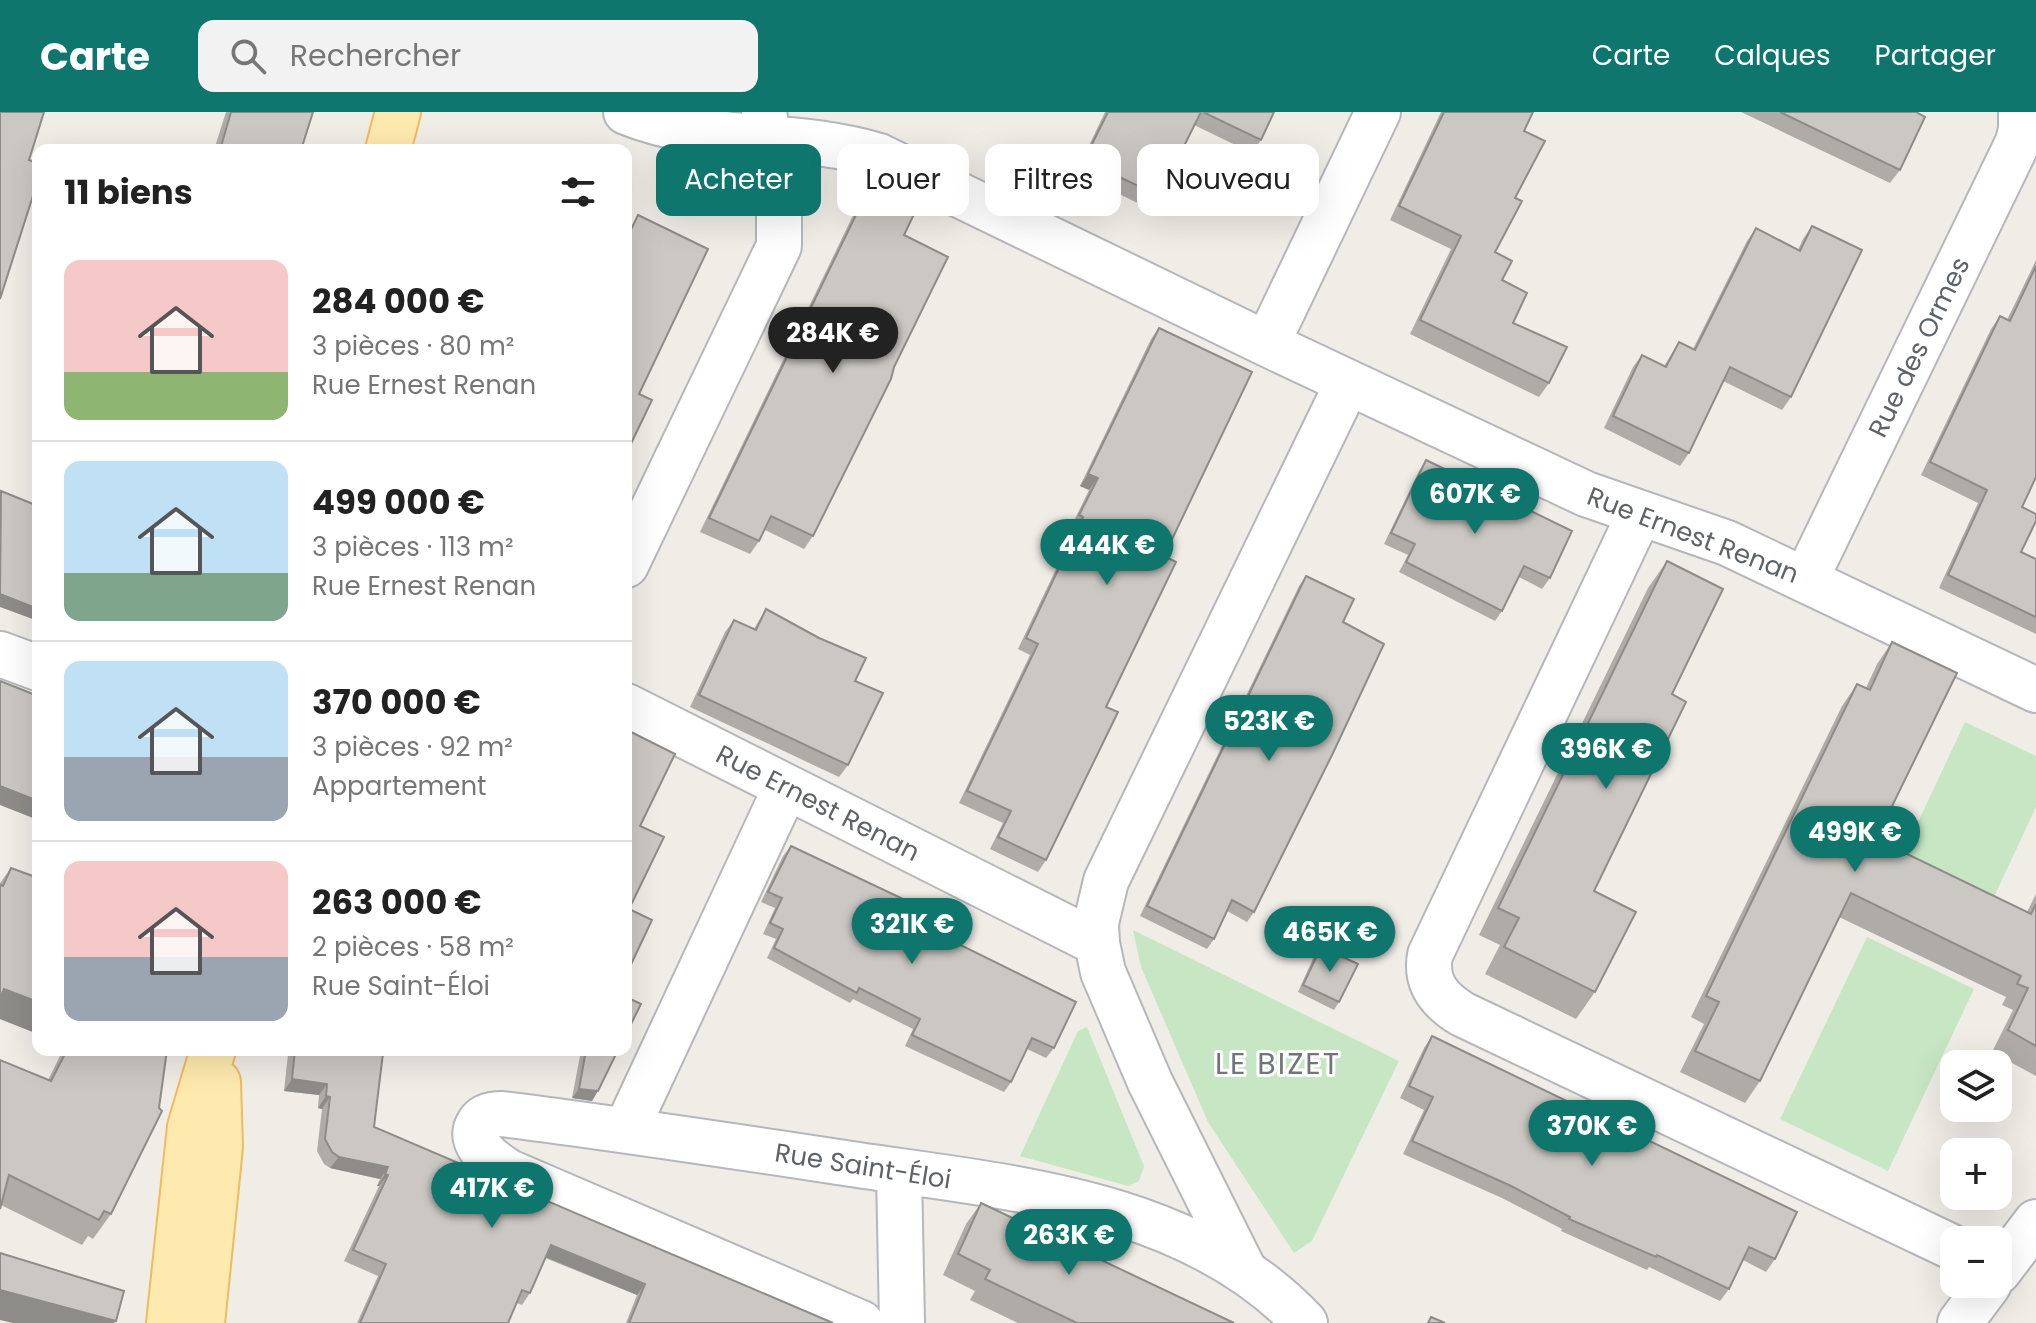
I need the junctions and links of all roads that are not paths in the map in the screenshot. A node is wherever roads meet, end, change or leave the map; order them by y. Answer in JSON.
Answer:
{"nodes":[{"id":1,"x":398,"y":112,"type":"edge"},
{"id":2,"x":626,"y":112,"type":"edge"},
{"id":3,"x":1378,"y":112,"type":"edge"},
{"id":4,"x":2021,"y":112,"type":"edge"},
{"id":5,"x":766,"y":124,"type":"edge"},
{"id":6,"x":390,"y":144,"type":"edge"},
{"id":7,"x":1267,"y":344,"type":"junction"},
{"id":8,"x":1348,"y":382,"type":"junction"},
{"id":9,"x":1640,"y":513,"type":"junction"},
{"id":10,"x":632,"y":552,"type":"edge"},
{"id":11,"x":1806,"y":579,"type":"junction"},
{"id":12,"x":0,"y":654,"type":"edge"},
{"id":13,"x":32,"y":666,"type":"edge"},
{"id":14,"x":2036,"y":690,"type":"edge"},
{"id":15,"x":632,"y":709,"type":"edge"},
{"id":16,"x":786,"y":787,"type":"junction"},
{"id":17,"x":1097,"y":943,"type":"junction"},
{"id":18,"x":213,"y":1056,"type":"edge"},
{"id":19,"x":215,"y":1056,"type":"edge"},
{"id":20,"x":626,"y":1130,"type":"junction"},
{"id":21,"x":899,"y":1172,"type":"junction"},
{"id":22,"x":2036,"y":1222,"type":"edge"},
{"id":23,"x":1940,"y":1241,"type":"edge"},
{"id":24,"x":2012,"y":1253,"type":"edge"},
{"id":25,"x":1243,"y":1268,"type":"junction"},
{"id":26,"x":1979,"y":1298,"type":"edge"},
{"id":27,"x":169,"y":1323,"type":"edge"},
{"id":28,"x":202,"y":1323,"type":"edge"},
{"id":29,"x":861,"y":1323,"type":"edge"},
{"id":30,"x":902,"y":1323,"type":"edge"},
{"id":31,"x":1305,"y":1323,"type":"edge"},
{"id":32,"x":1960,"y":1323,"type":"edge"}],
"edges":[{"from":1,"to":6,"type":"main road"},
{"from":2,"to":5,"type":"street","name":"Rue Ernest Renan"},
{"from":3,"to":7,"type":"street"},
{"from":4,"to":11,"type":"street","name":"Rue des Ormes"},
{"from":5,"to":7,"type":"street","name":"Rue Ernest Renan"},
{"from":5,"to":10,"type":"street"},
{"from":7,"to":8,"type":"street","name":"Rue Ernest Renan"},
{"from":8,"to":9,"type":"street","name":"Rue Ernest Renan"},
{"from":8,"to":17,"type":"street"},
{"from":9,"to":11,"type":"street","name":"Rue Ernest Renan"},
{"from":9,"to":23,"type":"street"},
{"from":11,"to":14,"type":"street","name":"Rue Ernest Renan"},
{"from":12,"to":13,"type":"street"},
{"from":15,"to":16,"type":"street","name":"Rue Ernest Renan"},
{"from":16,"to":17,"type":"street","name":"Rue Ernest Renan"},
{"from":16,"to":20,"type":"street"},
{"from":17,"to":25,"type":"street"},
{"from":18,"to":27,"type":"main road"},
{"from":19,"to":28,"type":"main road"},
{"from":20,"to":21,"type":"street","name":"Rue Saint-Éloi"},
{"from":20,"to":29,"type":"street","name":"Rue Saint-Éloi"},
{"from":21,"to":25,"type":"street","name":"Rue Saint-Éloi"},
{"from":21,"to":30,"type":"street"},
{"from":22,"to":24,"type":"street"},
{"from":25,"to":31,"type":"street","name":"Rue Saint-Éloi"},
{"from":26,"to":32,"type":"street"}]}
